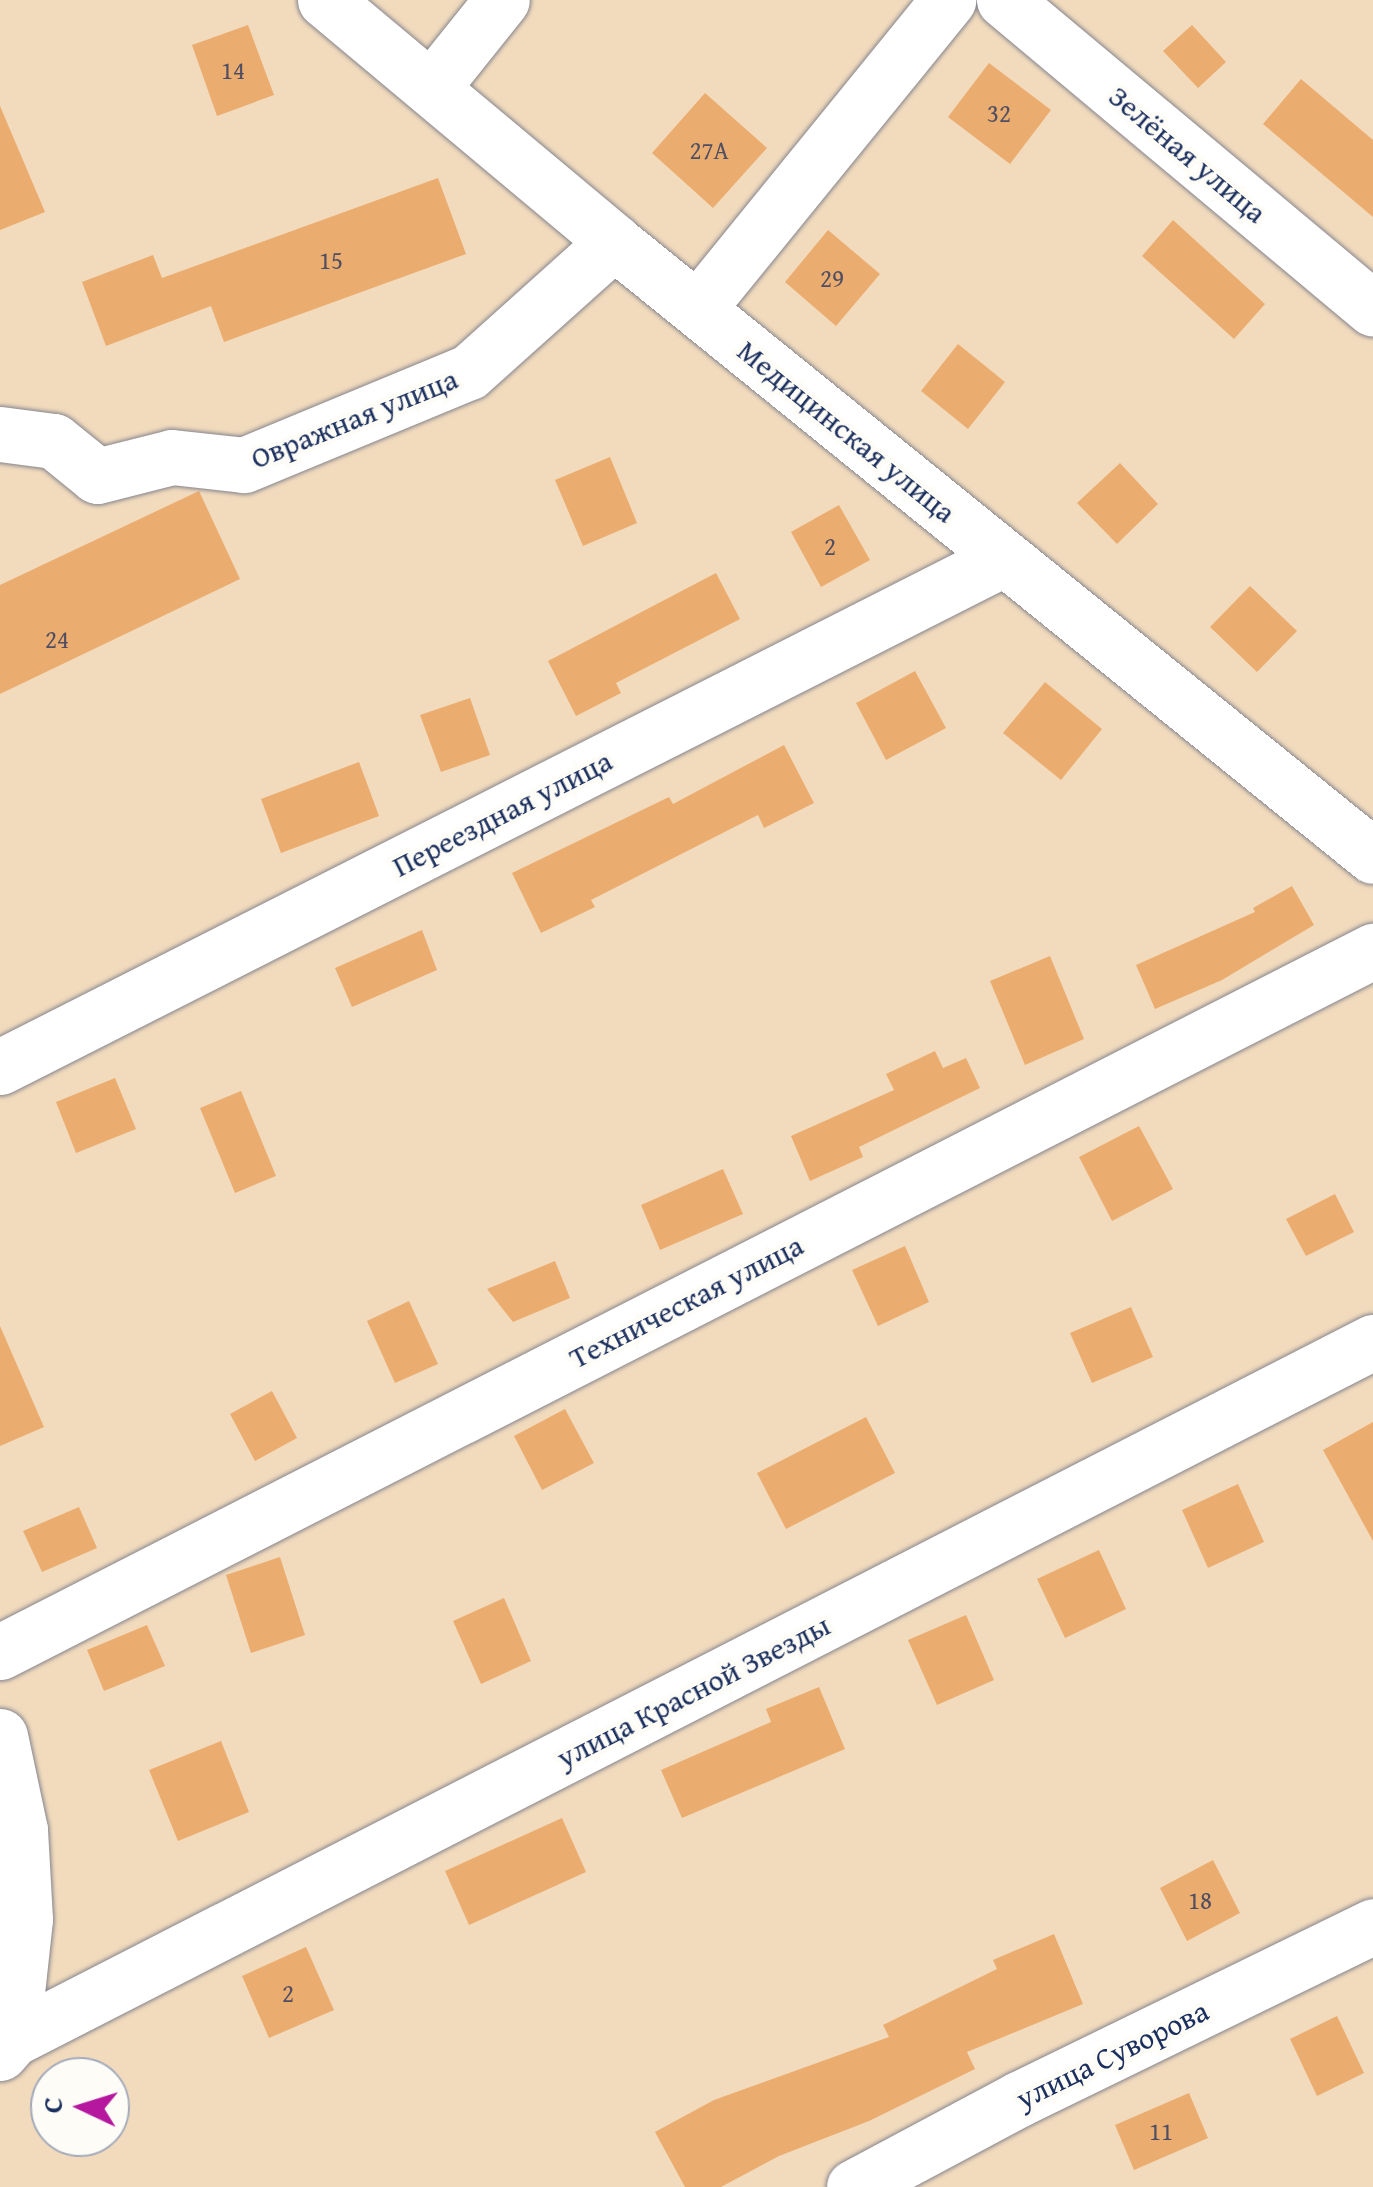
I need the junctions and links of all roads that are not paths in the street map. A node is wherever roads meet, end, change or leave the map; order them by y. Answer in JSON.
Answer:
{"nodes":[{"id":1,"x":325,"y":0,"type":"edge"},
{"id":2,"x":502,"y":0,"type":"edge"},
{"id":3,"x":948,"y":0,"type":"edge"},
{"id":4,"x":1004,"y":0,"type":"edge"},
{"id":5,"x":433,"y":86,"type":"junction"},
{"id":6,"x":614,"y":242,"type":"junction"},
{"id":7,"x":698,"y":308,"type":"junction"},
{"id":8,"x":1373,"y":308,"type":"edge"},
{"id":9,"x":0,"y":434,"type":"edge"},
{"id":10,"x":1003,"y":558,"type":"junction"},
{"id":11,"x":1373,"y":856,"type":"edge"},
{"id":12,"x":1373,"y":951,"type":"edge"},
{"id":13,"x":0,"y":1067,"type":"edge"},
{"id":14,"x":1373,"y":1342,"type":"edge"},
{"id":15,"x":0,"y":1652,"type":"edge"},
{"id":16,"x":0,"y":1736,"type":"edge"},
{"id":17,"x":1373,"y":1926,"type":"edge"},
{"id":18,"x":6,"y":2046,"type":"edge"},
{"id":19,"x":854,"y":2187,"type":"edge"}],
"edges":[{"from":1,"to":5,"type":"street","name":"Медицинская улица"},
{"from":2,"to":5,"type":"street"},
{"from":3,"to":7,"type":"street"},
{"from":4,"to":8,"type":"street","name":"Зелёная улица"},
{"from":5,"to":6,"type":"street","name":"Медицинская улица"},
{"from":6,"to":7,"type":"street","name":"Медицинская улица"},
{"from":6,"to":9,"type":"street","name":"Овражная улица"},
{"from":7,"to":10,"type":"street","name":"Медицинская улица"},
{"from":10,"to":11,"type":"street","name":"Медицинская улица"},
{"from":10,"to":13,"type":"street","name":"Переездная улица"},
{"from":12,"to":15,"type":"street","name":"Техническая улица"},
{"from":14,"to":18,"type":"street","name":"улица Красной Звезды"},
{"from":16,"to":18,"type":"street"},
{"from":17,"to":19,"type":"street","name":"улица Суворова"}]}
